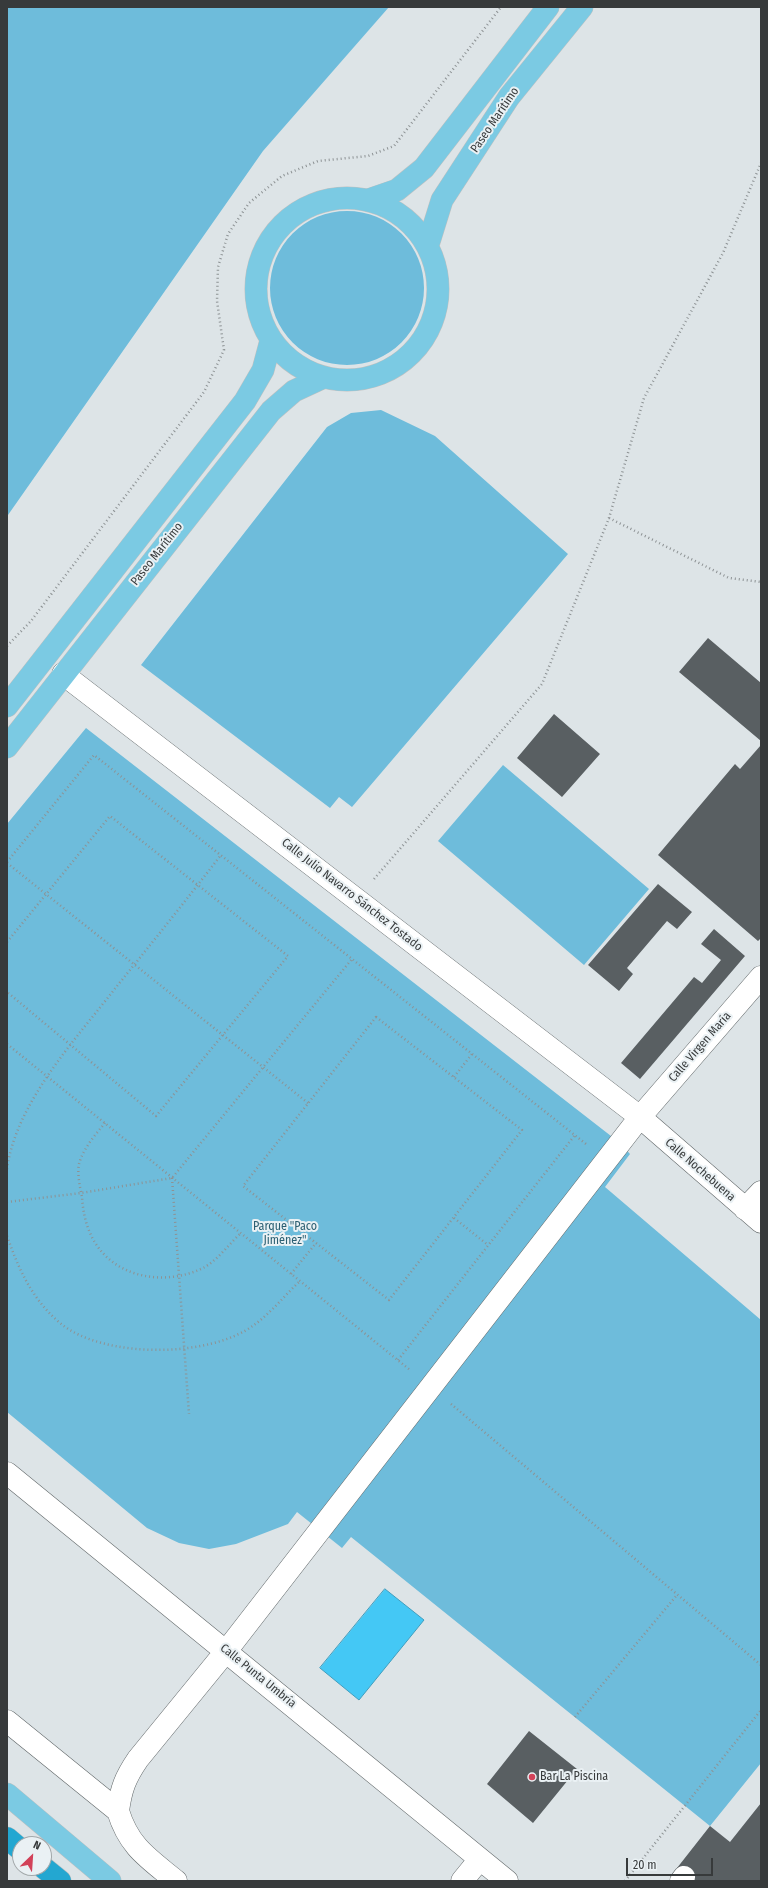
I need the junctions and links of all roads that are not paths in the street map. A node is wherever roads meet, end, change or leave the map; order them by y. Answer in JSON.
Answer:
{"nodes":[{"id":1,"x":548,"y":7,"type":"edge"},
{"id":2,"x":582,"y":7,"type":"edge"},
{"id":3,"x":368,"y":200,"type":"junction"},
{"id":4,"x":428,"y":245,"type":"junction"},
{"id":5,"x":270,"y":340,"type":"junction"},
{"id":6,"x":322,"y":378,"type":"junction"},
{"id":7,"x":63,"y":674,"type":"junction"},
{"id":8,"x":7,"y":706,"type":"edge"},
{"id":9,"x":7,"y":747,"type":"edge"},
{"id":10,"x":761,"y":977,"type":"edge"},
{"id":11,"x":640,"y":1117,"type":"junction"},
{"id":12,"x":761,"y":1192,"type":"edge"},
{"id":13,"x":753,"y":1216,"type":"edge"},
{"id":14,"x":7,"y":1473,"type":"edge"},
{"id":15,"x":227,"y":1650,"type":"junction"},
{"id":16,"x":7,"y":1721,"type":"edge"},
{"id":17,"x":7,"y":1794,"type":"edge"},
{"id":18,"x":118,"y":1811,"type":"junction"},
{"id":19,"x":480,"y":1859,"type":"junction"},
{"id":20,"x":52,"y":1874,"type":"edge"},
{"id":21,"x":60,"y":1881,"type":"edge"},
{"id":22,"x":110,"y":1881,"type":"edge"},
{"id":23,"x":176,"y":1881,"type":"edge"},
{"id":24,"x":462,"y":1881,"type":"edge"},
{"id":25,"x":507,"y":1881,"type":"edge"}],
"edges":[{"from":1,"to":3,"type":"main road","name":"Paseo Marítimo"},
{"from":2,"to":4,"type":"main road","name":"Paseo Marítimo"},
{"from":3,"to":4,"type":"main road"},
{"from":3,"to":5,"type":"main road"},
{"from":4,"to":6,"type":"main road"},
{"from":5,"to":6,"type":"main road"},
{"from":5,"to":8,"type":"main road","name":"Paseo Marítimo"},
{"from":6,"to":7,"type":"main road","name":"Paseo Marítimo"},
{"from":7,"to":9,"type":"main road","name":"Paseo Marítimo"},
{"from":7,"to":11,"type":"street","name":"Calle Julio Navarro Sánchez Tostado"},
{"from":10,"to":11,"type":"street","name":"Calle Virgen María"},
{"from":11,"to":13,"type":"street","name":"Calle Nochebuena"},
{"from":11,"to":15,"type":"street","name":"Calle Virgen María"},
{"from":12,"to":13,"type":"street"},
{"from":14,"to":15,"type":"street","name":"Calle Punta Umbría"},
{"from":15,"to":18,"type":"street","name":"Calle Virgen María"},
{"from":15,"to":19,"type":"street","name":"Calle Punta Umbría"},
{"from":16,"to":18,"type":"street"},
{"from":17,"to":22,"type":"main road"},
{"from":18,"to":23,"type":"street"},
{"from":19,"to":24,"type":"street"},
{"from":19,"to":25,"type":"street","name":"Calle Punta Umbría"},
{"from":20,"to":21,"type":"highway"}]}
